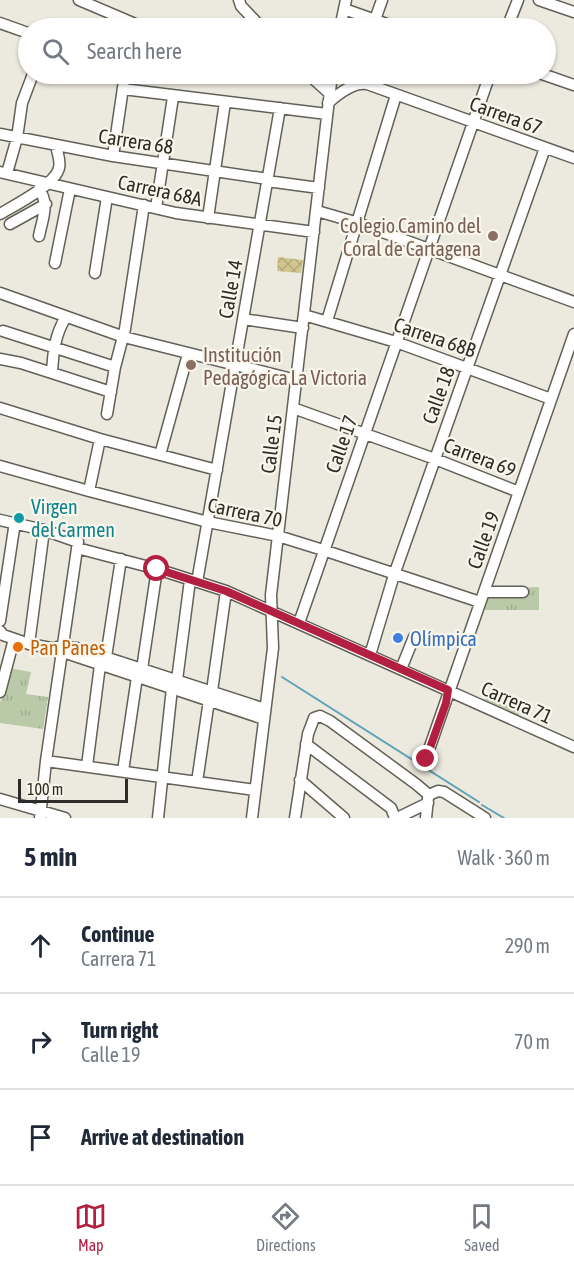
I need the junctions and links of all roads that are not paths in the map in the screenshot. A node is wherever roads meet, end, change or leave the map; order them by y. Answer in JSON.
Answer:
{"nodes":[{"id":1,"x":79,"y":0,"type":"edge"},
{"id":2,"x":239,"y":0,"type":"edge"},
{"id":3,"x":382,"y":0,"type":"edge"},
{"id":4,"x":518,"y":0,"type":"edge"},
{"id":5,"x":539,"y":0,"type":"edge"},
{"id":6,"x":345,"y":4,"type":"edge"},
{"id":7,"x":574,"y":12,"type":"edge"},
{"id":8,"x":123,"y":18,"type":"edge"},
{"id":9,"x":252,"y":18,"type":"edge"},
{"id":10,"x":364,"y":18,"type":"edge"},
{"id":11,"x":376,"y":18,"type":"edge"},
{"id":12,"x":511,"y":18,"type":"edge"},
{"id":13,"x":0,"y":23,"type":"edge"},
{"id":14,"x":18,"y":29,"type":"edge"},
{"id":15,"x":556,"y":79,"type":"edge"},
{"id":16,"x":29,"y":84,"type":"edge"},
{"id":17,"x":124,"y":84,"type":"edge"},
{"id":18,"x":315,"y":84,"type":"edge"},
{"id":19,"x":331,"y":84,"type":"edge"},
{"id":20,"x":357,"y":84,"type":"edge"},
{"id":21,"x":367,"y":84,"type":"edge"},
{"id":22,"x":487,"y":84,"type":"edge"},
{"id":23,"x":574,"y":85,"type":"edge"},
{"id":24,"x":353,"y":86,"type":"joint"},
{"id":25,"x":123,"y":89,"type":"junction"},
{"id":26,"x":396,"y":94,"type":"junction"},
{"id":27,"x":173,"y":97,"type":"junction"},
{"id":28,"x":225,"y":102,"type":"junction"},
{"id":29,"x":328,"y":103,"type":"junction"},
{"id":30,"x":280,"y":108,"type":"junction"},
{"id":31,"x":474,"y":122,"type":"junction"},
{"id":32,"x":0,"y":134,"type":"edge"},
{"id":33,"x":17,"y":138,"type":"junction"},
{"id":34,"x":56,"y":145,"type":"junction"},
{"id":35,"x":545,"y":148,"type":"junction"},
{"id":36,"x":113,"y":156,"type":"junction"},
{"id":37,"x":574,"y":158,"type":"edge"},
{"id":38,"x":163,"y":164,"type":"junction"},
{"id":39,"x":3,"y":172,"type":"edge"},
{"id":40,"x":215,"y":172,"type":"junction"},
{"id":41,"x":268,"y":180,"type":"junction"},
{"id":42,"x":49,"y":182,"type":"junction"},
{"id":43,"x":319,"y":188,"type":"junction"},
{"id":44,"x":39,"y":189,"type":"junction"},
{"id":45,"x":70,"y":189,"type":"junction"},
{"id":46,"x":107,"y":197,"type":"junction"},
{"id":47,"x":46,"y":204,"type":"junction"},
{"id":48,"x":144,"y":205,"type":"junction"},
{"id":49,"x":5,"y":208,"type":"edge"},
{"id":50,"x":156,"y":208,"type":"junction"},
{"id":51,"x":317,"y":211,"type":"junction"},
{"id":52,"x":0,"y":214,"type":"edge"},
{"id":53,"x":208,"y":218,"type":"junction"},
{"id":54,"x":356,"y":222,"type":"junction"},
{"id":55,"x":10,"y":224,"type":"dead end"},
{"id":56,"x":260,"y":225,"type":"junction"},
{"id":57,"x":314,"y":232,"type":"junction"},
{"id":58,"x":39,"y":236,"type":"dead end"},
{"id":59,"x":429,"y":249,"type":"junction"},
{"id":60,"x":55,"y":263,"type":"dead end"},
{"id":61,"x":95,"y":273,"type":"dead end"},
{"id":62,"x":501,"y":275,"type":"junction"},
{"id":63,"x":1,"y":294,"type":"edge"},
{"id":64,"x":574,"y":302,"type":"edge"},
{"id":65,"x":304,"y":315,"type":"junction"},
{"id":66,"x":66,"y":317,"type":"junction"},
{"id":67,"x":243,"y":319,"type":"junction"},
{"id":68,"x":327,"y":321,"type":"junction"},
{"id":69,"x":303,"y":328,"type":"junction"},
{"id":70,"x":3,"y":331,"type":"dead end"},
{"id":71,"x":574,"y":334,"type":"edge"},
{"id":72,"x":124,"y":337,"type":"junction"},
{"id":73,"x":396,"y":342,"type":"junction"},
{"id":74,"x":53,"y":348,"type":"junction"},
{"id":75,"x":188,"y":354,"type":"junction"},
{"id":76,"x":0,"y":358,"type":"edge"},
{"id":77,"x":235,"y":365,"type":"junction"},
{"id":78,"x":115,"y":367,"type":"junction"},
{"id":79,"x":467,"y":367,"type":"junction"},
{"id":80,"x":52,"y":373,"type":"junction"},
{"id":81,"x":297,"y":380,"type":"junction"},
{"id":82,"x":111,"y":392,"type":"junction"},
{"id":83,"x":551,"y":399,"type":"junction"},
{"id":84,"x":0,"y":408,"type":"edge"},
{"id":85,"x":293,"y":408,"type":"junction"},
{"id":86,"x":107,"y":414,"type":"dead end"},
{"id":87,"x":364,"y":434,"type":"junction"},
{"id":88,"x":100,"y":439,"type":"junction"},
{"id":89,"x":160,"y":455,"type":"junction"},
{"id":90,"x":435,"y":459,"type":"junction"},
{"id":91,"x":0,"y":466,"type":"edge"},
{"id":92,"x":217,"y":470,"type":"junction"},
{"id":93,"x":89,"y":491,"type":"junction"},
{"id":94,"x":519,"y":492,"type":"junction"},
{"id":95,"x":0,"y":520,"type":"edge"},
{"id":96,"x":15,"y":522,"type":"junction"},
{"id":97,"x":208,"y":522,"type":"junction"},
{"id":98,"x":44,"y":530,"type":"junction"},
{"id":99,"x":278,"y":536,"type":"junction"},
{"id":100,"x":77,"y":545,"type":"junction"},
{"id":101,"x":323,"y":550,"type":"junction"},
{"id":102,"x":121,"y":559,"type":"junction"},
{"id":103,"x":157,"y":569,"type":"junction"},
{"id":104,"x":394,"y":575,"type":"junction"},
{"id":105,"x":193,"y":581,"type":"junction"},
{"id":106,"x":226,"y":591,"type":"junction"},
{"id":107,"x":523,"y":592,"type":"dead end"},
{"id":108,"x":482,"y":597,"type":"junction"},
{"id":109,"x":272,"y":610,"type":"junction"},
{"id":110,"x":0,"y":621,"type":"edge"},
{"id":111,"x":299,"y":623,"type":"junction"},
{"id":112,"x":0,"y":632,"type":"edge"},
{"id":113,"x":414,"y":637,"type":"dead end"},
{"id":114,"x":14,"y":639,"type":"junction"},
{"id":115,"x":29,"y":644,"type":"junction"},
{"id":116,"x":62,"y":650,"type":"junction"},
{"id":117,"x":370,"y":655,"type":"junction"},
{"id":118,"x":103,"y":661,"type":"junction"},
{"id":119,"x":401,"y":669,"type":"junction"},
{"id":120,"x":140,"y":673,"type":"junction"},
{"id":121,"x":175,"y":684,"type":"junction"},
{"id":122,"x":448,"y":690,"type":"junction"},
{"id":123,"x":0,"y":692,"type":"edge"},
{"id":124,"x":210,"y":696,"type":"junction"},
{"id":125,"x":265,"y":714,"type":"junction"},
{"id":126,"x":306,"y":744,"type":"junction"},
{"id":127,"x":574,"y":747,"type":"edge"},
{"id":128,"x":426,"y":759,"type":"dead end"},
{"id":129,"x":46,"y":761,"type":"junction"},
{"id":130,"x":87,"y":766,"type":"junction"},
{"id":131,"x":123,"y":771,"type":"junction"},
{"id":132,"x":161,"y":777,"type":"junction"},
{"id":133,"x":300,"y":780,"type":"junction"},
{"id":134,"x":197,"y":782,"type":"junction"},
{"id":135,"x":255,"y":790,"type":"junction"},
{"id":136,"x":0,"y":799,"type":"edge"},
{"id":137,"x":428,"y":799,"type":"junction"},
{"id":138,"x":41,"y":814,"type":"edge"},
{"id":139,"x":65,"y":818,"type":"edge"},
{"id":140,"x":158,"y":818,"type":"edge"},
{"id":141,"x":252,"y":818,"type":"edge"},
{"id":142,"x":295,"y":818,"type":"edge"},
{"id":143,"x":344,"y":818,"type":"edge"},
{"id":144,"x":396,"y":818,"type":"edge"},
{"id":145,"x":426,"y":818,"type":"edge"},
{"id":146,"x":485,"y":818,"type":"edge"}],
"edges":[{"from":1,"to":8,"type":"street"},
{"from":2,"to":9,"type":"street"},
{"from":3,"to":11,"type":"street"},
{"from":4,"to":12,"type":"street"},
{"from":5,"to":7,"type":"street"},
{"from":6,"to":10,"type":"street"},
{"from":13,"to":14,"type":"street"},
{"from":15,"to":23,"type":"street"},
{"from":16,"to":33,"type":"street"},
{"from":17,"to":25,"type":"street"},
{"from":18,"to":29,"type":"street"},
{"from":19,"to":29,"type":"street","name":"Calle 15"},
{"from":20,"to":24,"type":"street","name":"Carrera 67"},
{"from":21,"to":26,"type":"street","name":"Carrera 67"},
{"from":22,"to":31,"type":"street","name":"Calle 17"},
{"from":24,"to":29,"type":"street"},
{"from":25,"to":27,"type":"street"},
{"from":25,"to":36,"type":"street"},
{"from":26,"to":31,"type":"street","name":"Carrera 67"},
{"from":26,"to":54,"type":"street"},
{"from":27,"to":28,"type":"street"},
{"from":27,"to":38,"type":"street"},
{"from":28,"to":30,"type":"street"},
{"from":28,"to":40,"type":"street"},
{"from":29,"to":30,"type":"street"},
{"from":29,"to":43,"type":"street","name":"Calle 15"},
{"from":30,"to":41,"type":"street","name":"Calle 14"},
{"from":31,"to":35,"type":"street","name":"Carrera 67"},
{"from":31,"to":59,"type":"street","name":"Calle 17"},
{"from":32,"to":33,"type":"street","name":"Carrera 68"},
{"from":33,"to":34,"type":"street","name":"Carrera 68"},
{"from":33,"to":39,"type":"street"},
{"from":34,"to":36,"type":"street","name":"Carrera 68"},
{"from":34,"to":42,"type":"street"},
{"from":35,"to":37,"type":"street","name":"Carrera 67"},
{"from":35,"to":62,"type":"street","name":"Calle 18"},
{"from":36,"to":38,"type":"street","name":"Carrera 68"},
{"from":38,"to":40,"type":"street","name":"Carrera 68"},
{"from":38,"to":50,"type":"street"},
{"from":39,"to":42,"type":"street","name":"Carrera 68A"},
{"from":40,"to":41,"type":"street","name":"Carrera 68"},
{"from":40,"to":53,"type":"street"},
{"from":41,"to":43,"type":"street","name":"Carrera 68"},
{"from":41,"to":56,"type":"street","name":"Calle 14"},
{"from":42,"to":44,"type":"street"},
{"from":42,"to":45,"type":"street","name":"Carrera 68A"},
{"from":43,"to":51,"type":"street","name":"Calle 15"},
{"from":44,"to":47,"type":"street"},
{"from":44,"to":49,"type":"street"},
{"from":45,"to":46,"type":"street","name":"Carrera 68A"},
{"from":45,"to":60,"type":"street"},
{"from":46,"to":48,"type":"street","name":"Carrera 68A"},
{"from":46,"to":61,"type":"street"},
{"from":47,"to":55,"type":"street"},
{"from":47,"to":58,"type":"street"},
{"from":48,"to":50,"type":"street","name":"Carrera 68A"},
{"from":48,"to":72,"type":"street"},
{"from":49,"to":52,"type":"street"},
{"from":50,"to":53,"type":"street","name":"Carrera 68A"},
{"from":51,"to":54,"type":"street"},
{"from":51,"to":57,"type":"street","name":"Calle 15"},
{"from":53,"to":56,"type":"street","name":"Carrera 68A"},
{"from":54,"to":59,"type":"street"},
{"from":54,"to":68,"type":"street"},
{"from":56,"to":57,"type":"street","name":"Carrera 68A"},
{"from":56,"to":67,"type":"street","name":"Calle 14"},
{"from":57,"to":65,"type":"street","name":"Calle 15"},
{"from":59,"to":62,"type":"street"},
{"from":59,"to":73,"type":"street","name":"Calle 17"},
{"from":62,"to":64,"type":"street"},
{"from":62,"to":79,"type":"street","name":"Calle 18"},
{"from":63,"to":66,"type":"street"},
{"from":65,"to":68,"type":"street","name":"Carrera 68B"},
{"from":65,"to":69,"type":"street","name":"Calle 15"},
{"from":66,"to":72,"type":"street"},
{"from":66,"to":74,"type":"street"},
{"from":67,"to":69,"type":"street"},
{"from":67,"to":77,"type":"street","name":"Calle 14"},
{"from":68,"to":73,"type":"street","name":"Carrera 68B"},
{"from":69,"to":81,"type":"street","name":"Calle 15"},
{"from":70,"to":74,"type":"street"},
{"from":71,"to":83,"type":"street","name":"Calle 19"},
{"from":72,"to":75,"type":"street"},
{"from":72,"to":78,"type":"street"},
{"from":73,"to":79,"type":"street","name":"Carrera 68B"},
{"from":73,"to":87,"type":"street","name":"Calle 17"},
{"from":74,"to":78,"type":"street"},
{"from":74,"to":80,"type":"street"},
{"from":75,"to":77,"type":"street"},
{"from":75,"to":89,"type":"street"},
{"from":76,"to":80,"type":"street"},
{"from":77,"to":81,"type":"street"},
{"from":77,"to":92,"type":"street","name":"Calle 14"},
{"from":78,"to":82,"type":"street"},
{"from":79,"to":83,"type":"street","name":"Carrera 68B"},
{"from":79,"to":90,"type":"street","name":"Calle 18"},
{"from":80,"to":82,"type":"street"},
{"from":81,"to":85,"type":"street","name":"Calle 15"},
{"from":82,"to":86,"type":"street"},
{"from":83,"to":94,"type":"street","name":"Calle 19"},
{"from":84,"to":88,"type":"street"},
{"from":85,"to":87,"type":"street","name":"Carrera 69"},
{"from":85,"to":99,"type":"street","name":"Calle 15"},
{"from":87,"to":90,"type":"street","name":"Carrera 69"},
{"from":87,"to":101,"type":"street","name":"Calle 17"},
{"from":88,"to":89,"type":"street"},
{"from":88,"to":93,"type":"street"},
{"from":89,"to":92,"type":"street"},
{"from":90,"to":94,"type":"street","name":"Carrera 69"},
{"from":90,"to":104,"type":"street","name":"Calle 18"},
{"from":91,"to":93,"type":"street","name":"Carrera 70"},
{"from":92,"to":97,"type":"street","name":"Calle 14"},
{"from":93,"to":97,"type":"street","name":"Carrera 70"},
{"from":94,"to":108,"type":"street","name":"Calle 19"},
{"from":95,"to":96,"type":"street","name":"Carrera 71"},
{"from":96,"to":98,"type":"street","name":"Carrera 71"},
{"from":96,"to":110,"type":"street"},
{"from":97,"to":99,"type":"street","name":"Carrera 70"},
{"from":97,"to":105,"type":"street","name":"Calle 14"},
{"from":98,"to":100,"type":"street","name":"Carrera 71"},
{"from":98,"to":115,"type":"street"},
{"from":99,"to":101,"type":"street","name":"Carrera 70"},
{"from":99,"to":109,"type":"street","name":"Calle 15"},
{"from":100,"to":102,"type":"street","name":"Carrera 71"},
{"from":100,"to":116,"type":"street"},
{"from":101,"to":104,"type":"street","name":"Carrera 70"},
{"from":101,"to":111,"type":"street","name":"Calle 17"},
{"from":102,"to":103,"type":"street","name":"Carrera 71"},
{"from":102,"to":118,"type":"street"},
{"from":103,"to":105,"type":"street","name":"Carrera 71"},
{"from":103,"to":120,"type":"street"},
{"from":104,"to":108,"type":"street","name":"Carrera 70"},
{"from":104,"to":117,"type":"street","name":"Calle 18"},
{"from":105,"to":106,"type":"street","name":"Carrera 71"},
{"from":105,"to":121,"type":"street","name":"Calle 14"},
{"from":106,"to":109,"type":"street","name":"Carrera 71"},
{"from":106,"to":124,"type":"street"},
{"from":107,"to":108,"type":"street","name":"Carrera 70"},
{"from":108,"to":122,"type":"street","name":"Calle 19"},
{"from":109,"to":111,"type":"street","name":"Carrera 71"},
{"from":109,"to":125,"type":"street","name":"Calle 15"},
{"from":111,"to":117,"type":"street","name":"Carrera 71"},
{"from":112,"to":114,"type":"street"},
{"from":113,"to":119,"type":"street"},
{"from":114,"to":115,"type":"street"},
{"from":114,"to":123,"type":"street"},
{"from":115,"to":116,"type":"street"},
{"from":116,"to":118,"type":"street"},
{"from":116,"to":129,"type":"street"},
{"from":117,"to":119,"type":"street","name":"Carrera 71"},
{"from":118,"to":120,"type":"street"},
{"from":118,"to":130,"type":"street"},
{"from":119,"to":122,"type":"street","name":"Carrera 71"},
{"from":120,"to":121,"type":"street"},
{"from":120,"to":131,"type":"street"},
{"from":121,"to":124,"type":"street"},
{"from":121,"to":132,"type":"street","name":"Calle 14"},
{"from":122,"to":127,"type":"street","name":"Carrera 71"},
{"from":122,"to":128,"type":"street","name":"Calle 19"},
{"from":124,"to":125,"type":"street"},
{"from":124,"to":134,"type":"street"},
{"from":125,"to":135,"type":"street","name":"Calle 15"},
{"from":126,"to":133,"type":"street"},
{"from":126,"to":137,"type":"street"},
{"from":126,"to":144,"type":"street"},
{"from":129,"to":130,"type":"street"},
{"from":129,"to":138,"type":"street"},
{"from":130,"to":131,"type":"street"},
{"from":131,"to":132,"type":"street"},
{"from":132,"to":134,"type":"street"},
{"from":132,"to":140,"type":"street","name":"Calle 14"},
{"from":133,"to":142,"type":"street"},
{"from":133,"to":143,"type":"street"},
{"from":134,"to":135,"type":"street"},
{"from":135,"to":141,"type":"street","name":"Calle 15"},
{"from":136,"to":138,"type":"street"},
{"from":137,"to":144,"type":"street"},
{"from":137,"to":145,"type":"street"},
{"from":137,"to":146,"type":"street"},
{"from":138,"to":139,"type":"street"}]}
